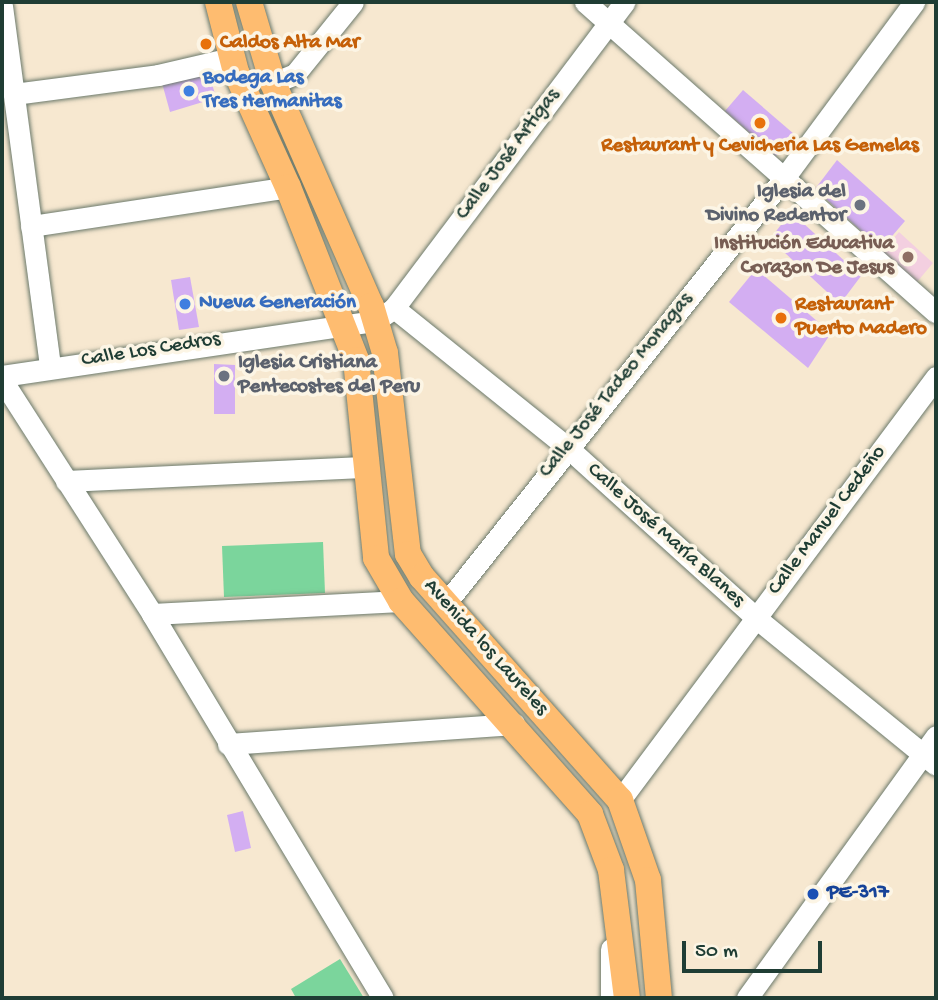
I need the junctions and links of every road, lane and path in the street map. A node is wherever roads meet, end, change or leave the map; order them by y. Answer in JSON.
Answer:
{"nodes":[{"id":1,"x":218,"y":2,"type":"edge"},
{"id":2,"x":249,"y":2,"type":"edge"},
{"id":3,"x":353,"y":2,"type":"edge"},
{"id":4,"x":585,"y":2,"type":"edge"},
{"id":5,"x":625,"y":2,"type":"edge"},
{"id":6,"x":914,"y":2,"type":"edge"},
{"id":7,"x":2,"y":6,"type":"edge"},
{"id":8,"x":608,"y":23,"type":"junction"},
{"id":9,"x":5,"y":50,"type":"edge"},
{"id":10,"x":230,"y":58,"type":"junction"},
{"id":11,"x":273,"y":83,"type":"junction"},
{"id":12,"x":14,"y":94,"type":"junction"},
{"id":13,"x":784,"y":178,"type":"junction"},
{"id":14,"x":288,"y":187,"type":"junction"},
{"id":15,"x":31,"y":226,"type":"junction"},
{"id":16,"x":380,"y":312,"type":"junction"},
{"id":17,"x":936,"y":312,"type":"edge"},
{"id":18,"x":343,"y":322,"type":"junction"},
{"id":19,"x":50,"y":366,"type":"junction"},
{"id":20,"x":936,"y":377,"type":"edge"},
{"id":21,"x":2,"y":378,"type":"edge"},
{"id":22,"x":567,"y":447,"type":"junction"},
{"id":23,"x":368,"y":467,"type":"junction"},
{"id":24,"x":66,"y":481,"type":"junction"},
{"id":25,"x":401,"y":601,"type":"junction"},
{"id":26,"x":446,"y":603,"type":"junction"},
{"id":27,"x":152,"y":614,"type":"junction"},
{"id":28,"x":756,"y":618,"type":"junction"},
{"id":29,"x":514,"y":724,"type":"junction"},
{"id":30,"x":936,"y":736,"type":"edge"},
{"id":31,"x":228,"y":744,"type":"junction"},
{"id":32,"x":930,"y":759,"type":"edge"},
{"id":33,"x":620,"y":800,"type":"junction"},
{"id":34,"x":611,"y":870,"type":"junction"},
{"id":35,"x":383,"y":998,"type":"edge"},
{"id":36,"x":611,"y":998,"type":"edge"},
{"id":37,"x":627,"y":998,"type":"edge"},
{"id":38,"x":659,"y":998,"type":"edge"},
{"id":39,"x":747,"y":998,"type":"edge"}],
"edges":[{"from":1,"to":10,"type":"main road","name":"Avenida los Laureles"},
{"from":2,"to":11,"type":"main road","name":"Avenida los Laureles"},
{"from":3,"to":11,"type":"street"},
{"from":4,"to":8,"type":"street"},
{"from":5,"to":8,"type":"street","name":"Calle José Artigas"},
{"from":6,"to":13,"type":"street","name":"Calle José Tadeo Monagas"},
{"from":7,"to":9,"type":"street"},
{"from":8,"to":13,"type":"street"},
{"from":8,"to":16,"type":"street","name":"Calle José Artigas"},
{"from":9,"to":12,"type":"street"},
{"from":10,"to":12,"type":"street"},
{"from":10,"to":14,"type":"main road","name":"Avenida los Laureles"},
{"from":11,"to":16,"type":"main road","name":"Avenida los Laureles"},
{"from":12,"to":15,"type":"street"},
{"from":13,"to":17,"type":"street"},
{"from":13,"to":22,"type":"street","name":"Calle José Tadeo Monagas"},
{"from":14,"to":15,"type":"street"},
{"from":14,"to":18,"type":"main road","name":"Avenida los Laureles"},
{"from":15,"to":19,"type":"street"},
{"from":16,"to":18,"type":"street"},
{"from":16,"to":22,"type":"street","name":"Calle José María Blanes"},
{"from":16,"to":26,"type":"main road","name":"Avenida los Laureles"},
{"from":18,"to":19,"type":"street","name":"Calle Los Cedros"},
{"from":18,"to":23,"type":"main road","name":"Avenida los Laureles"},
{"from":19,"to":21,"type":"street","name":"Calle Los Cedros"},
{"from":20,"to":28,"type":"street","name":"Calle Manuel Cedeño"},
{"from":21,"to":24,"type":"street"},
{"from":22,"to":26,"type":"street","name":"Calle José Tadeo Monagas"},
{"from":22,"to":28,"type":"street","name":"Calle José María Blanes"},
{"from":23,"to":24,"type":"street"},
{"from":23,"to":25,"type":"main road","name":"Avenida los Laureles"},
{"from":24,"to":27,"type":"street"},
{"from":25,"to":27,"type":"street"},
{"from":25,"to":29,"type":"main road","name":"Avenida los Laureles"},
{"from":26,"to":33,"type":"main road","name":"Avenida los Laureles"},
{"from":27,"to":31,"type":"street"},
{"from":28,"to":32,"type":"street","name":"Calle José María Blanes"},
{"from":28,"to":33,"type":"street","name":"Calle Manuel Cedeño"},
{"from":29,"to":31,"type":"street"},
{"from":29,"to":34,"type":"main road","name":"Avenida los Laureles"},
{"from":30,"to":32,"type":"street"},
{"from":31,"to":35,"type":"street"},
{"from":32,"to":39,"type":"street"},
{"from":33,"to":38,"type":"main road","name":"Avenida los Laureles"},
{"from":34,"to":36,"type":"street","name":"Avenida los Laureles"},
{"from":34,"to":37,"type":"main road"}]}
